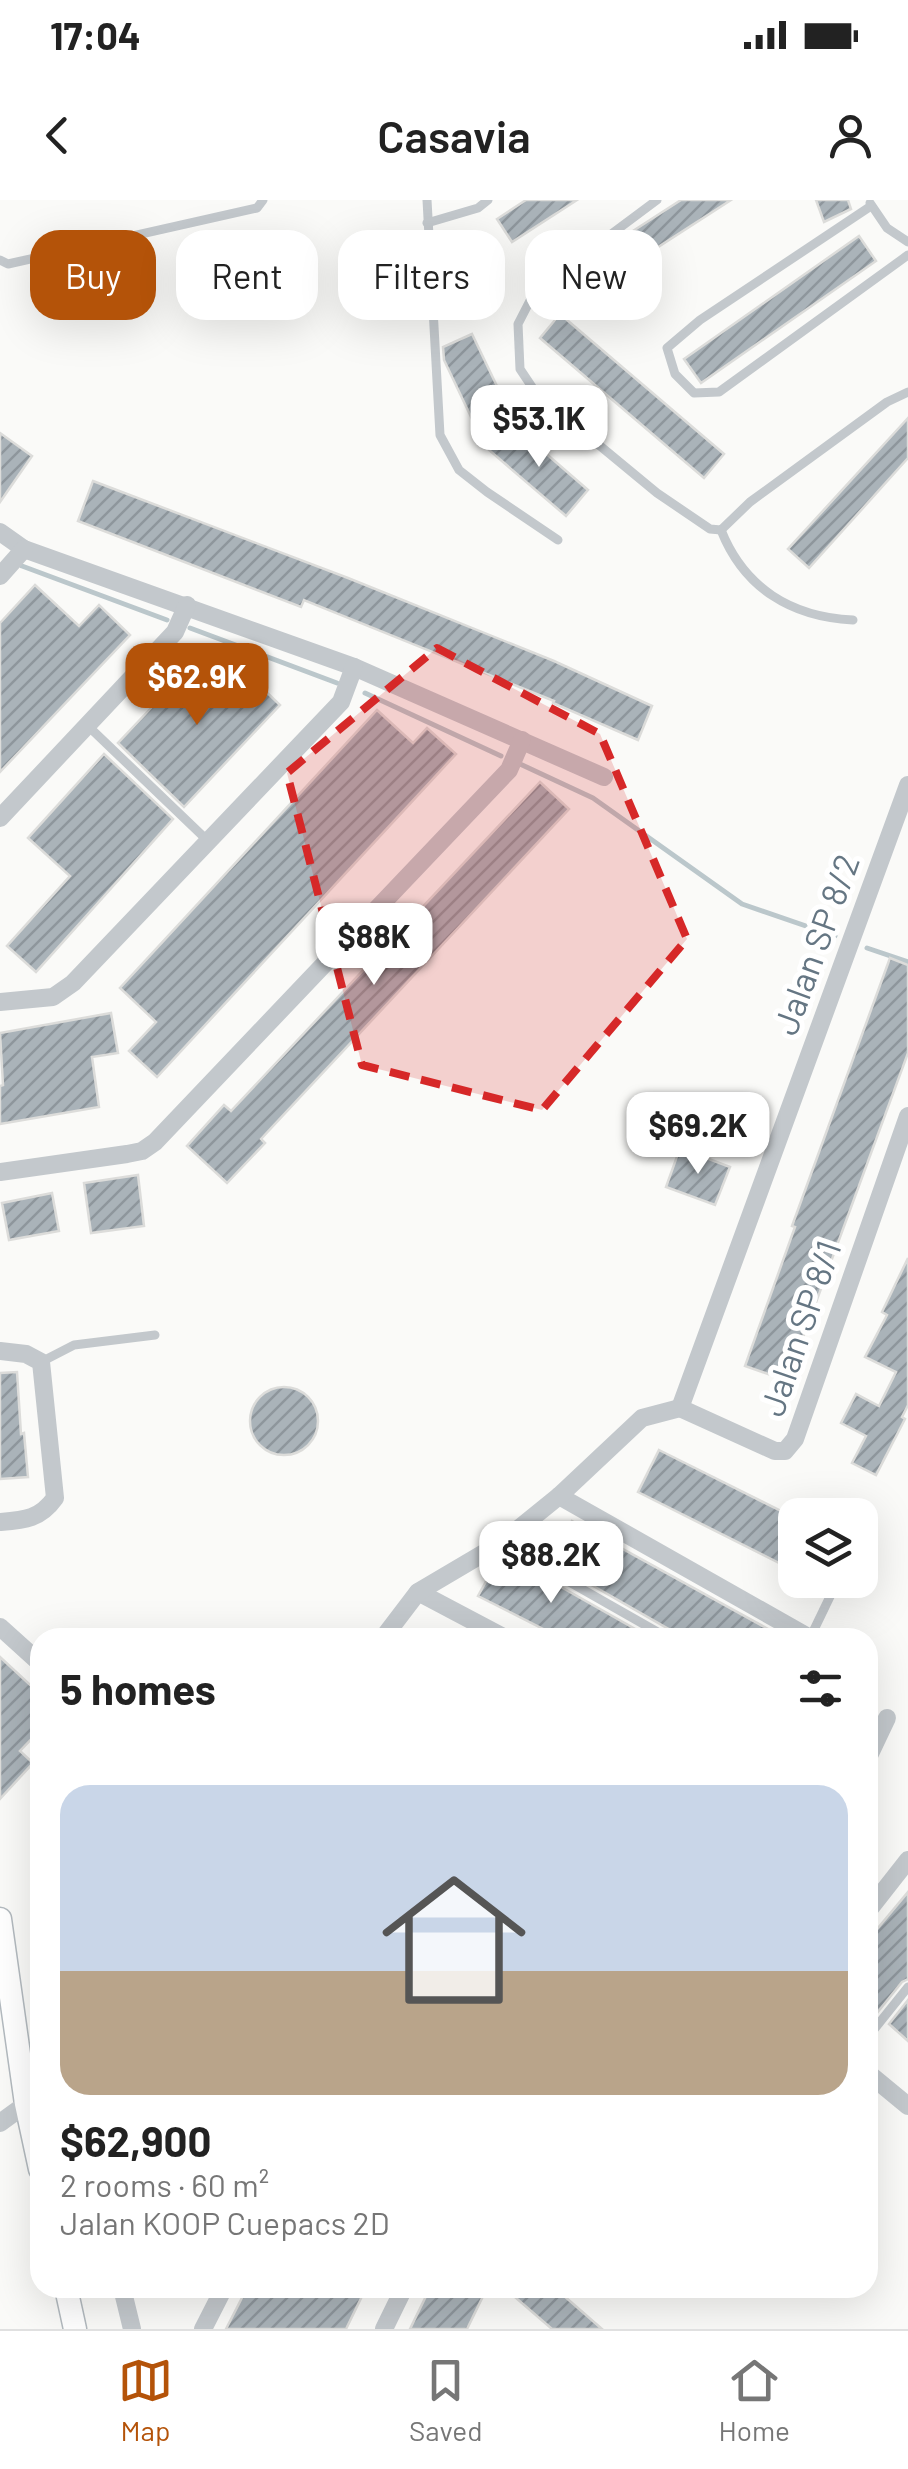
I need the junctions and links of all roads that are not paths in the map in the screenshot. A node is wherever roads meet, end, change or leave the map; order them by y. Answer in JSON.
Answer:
{"nodes":[{"id":1,"x":263,"y":200,"type":"edge"},
{"id":2,"x":427,"y":200,"type":"edge"},
{"id":3,"x":488,"y":200,"type":"edge"},
{"id":4,"x":658,"y":200,"type":"edge"},
{"id":5,"x":870,"y":203,"type":"edge"},
{"id":6,"x":427,"y":222,"type":"junction"},
{"id":7,"x":908,"y":242,"type":"edge"},
{"id":8,"x":908,"y":254,"type":"edge"},
{"id":9,"x":0,"y":260,"type":"edge"},
{"id":10,"x":908,"y":392,"type":"edge"},
{"id":11,"x":721,"y":530,"type":"junction"},
{"id":12,"x":0,"y":532,"type":"edge"},
{"id":13,"x":558,"y":540,"type":"dead end"},
{"id":14,"x":24,"y":549,"type":"junction"},
{"id":15,"x":0,"y":576,"type":"edge"},
{"id":16,"x":187,"y":605,"type":"junction"},
{"id":17,"x":853,"y":620,"type":"dead end"},
{"id":18,"x":354,"y":667,"type":"junction"},
{"id":19,"x":88,"y":725,"type":"junction"},
{"id":20,"x":522,"y":740,"type":"junction"},
{"id":21,"x":604,"y":777,"type":"dead end"},
{"id":22,"x":908,"y":785,"type":"edge"},
{"id":23,"x":0,"y":818,"type":"edge"},
{"id":24,"x":208,"y":841,"type":"junction"},
{"id":25,"x":0,"y":1002,"type":"edge"},
{"id":26,"x":908,"y":1116,"type":"edge"},
{"id":27,"x":0,"y":1172,"type":"edge"},
{"id":28,"x":155,"y":1335,"type":"dead end"},
{"id":29,"x":0,"y":1352,"type":"edge"},
{"id":30,"x":40,"y":1362,"type":"junction"},
{"id":31,"x":680,"y":1408,"type":"junction"},
{"id":32,"x":559,"y":1496,"type":"junction"},
{"id":33,"x":0,"y":1522,"type":"edge"},
{"id":34,"x":501,"y":1542,"type":"junction"},
{"id":35,"x":418,"y":1592,"type":"junction"},
{"id":36,"x":829,"y":1598,"type":"edge"},
{"id":37,"x":0,"y":1627,"type":"edge"},
{"id":38,"x":391,"y":1628,"type":"edge"},
{"id":39,"x":486,"y":1628,"type":"edge"},
{"id":40,"x":651,"y":1628,"type":"edge"},
{"id":41,"x":792,"y":1628,"type":"edge"},
{"id":42,"x":815,"y":1628,"type":"edge"},
{"id":43,"x":30,"y":1654,"type":"edge"},
{"id":44,"x":887,"y":1718,"type":"dead end"},
{"id":45,"x":878,"y":1737,"type":"edge"},
{"id":46,"x":908,"y":1860,"type":"edge"},
{"id":47,"x":878,"y":1898,"type":"edge"},
{"id":48,"x":1,"y":1925,"type":"edge"},
{"id":49,"x":908,"y":1987,"type":"edge"},
{"id":50,"x":878,"y":2024,"type":"edge"},
{"id":51,"x":878,"y":2081,"type":"edge"},
{"id":52,"x":26,"y":2104,"type":"junction"},
{"id":53,"x":908,"y":2106,"type":"edge"},
{"id":54,"x":30,"y":2123,"type":"edge"},
{"id":55,"x":0,"y":2124,"type":"edge"},
{"id":56,"x":68,"y":2298,"type":"edge"},
{"id":57,"x":124,"y":2298,"type":"edge"},
{"id":58,"x":219,"y":2298,"type":"edge"},
{"id":59,"x":399,"y":2298,"type":"edge"},
{"id":60,"x":74,"y":2329,"type":"edge"},
{"id":61,"x":132,"y":2329,"type":"edge"},
{"id":62,"x":203,"y":2329,"type":"edge"},
{"id":63,"x":384,"y":2329,"type":"edge"}],
"edges":[{"from":1,"to":9,"type":"lane"},
{"from":2,"to":6,"type":"lane"},
{"from":3,"to":6,"type":"lane"},
{"from":4,"to":11,"type":"lane"},
{"from":5,"to":7,"type":"lane"},
{"from":5,"to":8,"type":"lane"},
{"from":6,"to":13,"type":"lane"},
{"from":10,"to":11,"type":"lane"},
{"from":11,"to":17,"type":"lane"},
{"from":12,"to":14,"type":"street"},
{"from":14,"to":15,"type":"street"},
{"from":14,"to":16,"type":"street"},
{"from":16,"to":18,"type":"street"},
{"from":16,"to":19,"type":"street"},
{"from":18,"to":20,"type":"street"},
{"from":18,"to":24,"type":"street"},
{"from":19,"to":23,"type":"street"},
{"from":19,"to":24,"type":"lane"},
{"from":20,"to":21,"type":"street"},
{"from":20,"to":27,"type":"street"},
{"from":22,"to":31,"type":"street","name":"Jalan SP 8/2"},
{"from":24,"to":25,"type":"street"},
{"from":26,"to":31,"type":"street","name":"Jalan SP 8/1"},
{"from":28,"to":30,"type":"lane"},
{"from":29,"to":30,"type":"street"},
{"from":30,"to":33,"type":"street"},
{"from":31,"to":32,"type":"street"},
{"from":32,"to":34,"type":"street"},
{"from":32,"to":41,"type":"street"},
{"from":34,"to":35,"type":"street"},
{"from":34,"to":40,"type":"lane"},
{"from":35,"to":38,"type":"street"},
{"from":35,"to":39,"type":"street"},
{"from":36,"to":42,"type":"lane"},
{"from":37,"to":43,"type":"street"},
{"from":44,"to":45,"type":"street"},
{"from":46,"to":47,"type":"street"},
{"from":48,"to":52,"type":"street"},
{"from":49,"to":50,"type":"lane"},
{"from":51,"to":53,"type":"street"},
{"from":52,"to":54,"type":"street"},
{"from":52,"to":55,"type":"street"},
{"from":56,"to":60,"type":"street"},
{"from":57,"to":61,"type":"street"},
{"from":58,"to":62,"type":"street"},
{"from":59,"to":63,"type":"street"}]}
